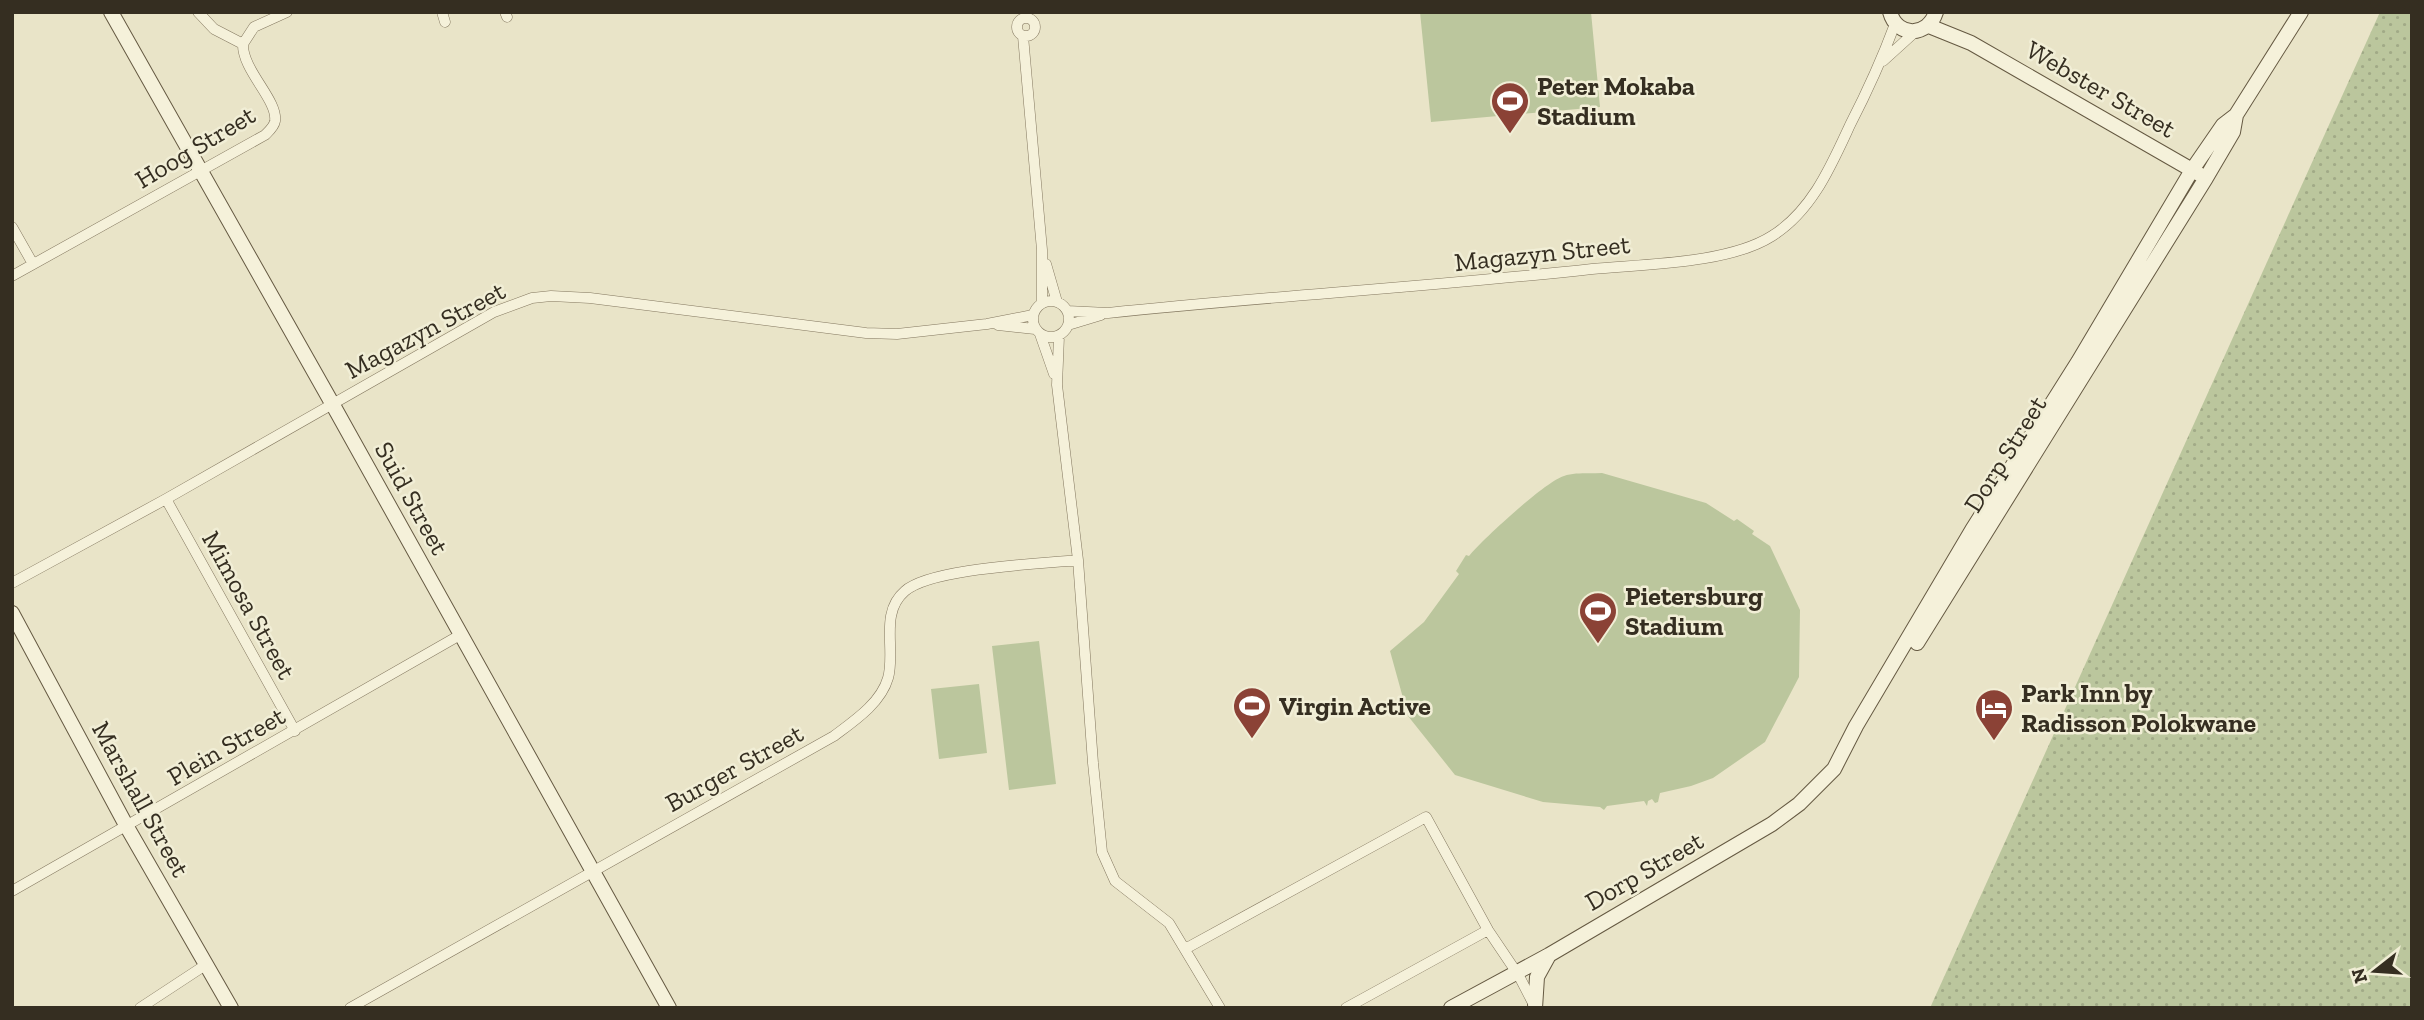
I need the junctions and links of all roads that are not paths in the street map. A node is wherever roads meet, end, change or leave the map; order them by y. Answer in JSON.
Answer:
{"nodes":[{"id":1,"x":111,"y":12,"type":"edge"},
{"id":2,"x":198,"y":12,"type":"edge"},
{"id":3,"x":287,"y":12,"type":"edge"},
{"id":4,"x":2301,"y":12,"type":"edge"},
{"id":5,"x":1024,"y":16,"type":"edge"},
{"id":6,"x":1893,"y":18,"type":"edge"},
{"id":7,"x":1929,"y":21,"type":"edge"},
{"id":8,"x":243,"y":44,"type":"junction"},
{"id":9,"x":1880,"y":64,"type":"junction"},
{"id":10,"x":2235,"y":115,"type":"junction"},
{"id":11,"x":2192,"y":170,"type":"junction"},
{"id":12,"x":201,"y":171,"type":"junction"},
{"id":13,"x":2206,"y":178,"type":"junction"},
{"id":14,"x":12,"y":227,"type":"edge"},
{"id":15,"x":1042,"y":250,"type":"junction"},
{"id":16,"x":33,"y":264,"type":"junction"},
{"id":17,"x":12,"y":276,"type":"edge"},
{"id":18,"x":1056,"y":302,"type":"junction"},
{"id":19,"x":1042,"y":303,"type":"junction"},
{"id":20,"x":1067,"y":311,"type":"junction"},
{"id":21,"x":1108,"y":313,"type":"junction"},
{"id":22,"x":1033,"y":315,"type":"junction"},
{"id":23,"x":987,"y":324,"type":"junction"},
{"id":24,"x":1068,"y":324,"type":"junction"},
{"id":25,"x":1037,"y":331,"type":"junction"},
{"id":26,"x":1059,"y":335,"type":"junction"},
{"id":27,"x":2082,"y":365,"type":"junction"},
{"id":28,"x":1057,"y":385,"type":"junction"},
{"id":29,"x":333,"y":405,"type":"junction"},
{"id":30,"x":166,"y":499,"type":"junction"},
{"id":31,"x":1078,"y":561,"type":"junction"},
{"id":32,"x":12,"y":583,"type":"edge"},
{"id":33,"x":12,"y":613,"type":"edge"},
{"id":34,"x":460,"y":635,"type":"junction"},
{"id":35,"x":295,"y":731,"type":"junction"},
{"id":36,"x":127,"y":827,"type":"junction"},
{"id":37,"x":593,"y":872,"type":"junction"},
{"id":38,"x":12,"y":891,"type":"edge"},
{"id":39,"x":1488,"y":930,"type":"junction"},
{"id":40,"x":1185,"y":949,"type":"junction"},
{"id":41,"x":1549,"y":955,"type":"junction"},
{"id":42,"x":207,"y":964,"type":"junction"},
{"id":43,"x":1516,"y":972,"type":"junction"},
{"id":44,"x":140,"y":1008,"type":"edge"},
{"id":45,"x":231,"y":1008,"type":"edge"},
{"id":46,"x":350,"y":1008,"type":"edge"},
{"id":47,"x":669,"y":1008,"type":"edge"},
{"id":48,"x":1220,"y":1008,"type":"edge"},
{"id":49,"x":1346,"y":1008,"type":"edge"},
{"id":50,"x":1451,"y":1008,"type":"edge"},
{"id":51,"x":1535,"y":1008,"type":"edge"}],
"edges":[{"from":1,"to":12,"type":"street","name":"Suid Street"},
{"from":2,"to":8,"type":"street"},
{"from":3,"to":8,"type":"street"},
{"from":4,"to":10,"type":"street"},
{"from":5,"to":15,"type":"street"},
{"from":6,"to":7,"type":"street","name":"Webster Street"},
{"from":6,"to":9,"type":"street","name":"Magazyn Street"},
{"from":7,"to":9,"type":"street","name":"Magazyn Street"},
{"from":7,"to":11,"type":"street","name":"Webster Street"},
{"from":8,"to":12,"type":"street","name":"Hoog Street"},
{"from":9,"to":21,"type":"street","name":"Magazyn Street"},
{"from":10,"to":11,"type":"street","name":"Dorp Street"},
{"from":10,"to":13,"type":"street","name":"Dorp Street"},
{"from":11,"to":13,"type":"street","name":"Webster Street"},
{"from":11,"to":27,"type":"street","name":"Dorp Street"},
{"from":12,"to":16,"type":"street","name":"Hoog Street"},
{"from":12,"to":29,"type":"street","name":"Suid Street"},
{"from":13,"to":27,"type":"street","name":"Dorp Street"},
{"from":14,"to":16,"type":"street"},
{"from":15,"to":18,"type":"street"},
{"from":15,"to":19,"type":"street"},
{"from":16,"to":17,"type":"street","name":"Hoog Street"},
{"from":18,"to":19,"type":"street"},
{"from":18,"to":20,"type":"street"},
{"from":19,"to":22,"type":"street"},
{"from":20,"to":21,"type":"street","name":"Magazyn Street"},
{"from":20,"to":24,"type":"street"},
{"from":21,"to":24,"type":"street","name":"Magazyn Street"},
{"from":22,"to":23,"type":"street","name":"Magazyn Street"},
{"from":22,"to":25,"type":"street"},
{"from":23,"to":25,"type":"street","name":"Magazyn Street"},
{"from":23,"to":29,"type":"street","name":"Magazyn Street"},
{"from":24,"to":26,"type":"street"},
{"from":25,"to":26,"type":"street"},
{"from":25,"to":28,"type":"street"},
{"from":26,"to":28,"type":"street"},
{"from":27,"to":41,"type":"street","name":"Dorp Street"},
{"from":28,"to":31,"type":"street"},
{"from":29,"to":30,"type":"street","name":"Magazyn Street"},
{"from":29,"to":34,"type":"street","name":"Suid Street"},
{"from":30,"to":32,"type":"street","name":"Magazyn Street"},
{"from":30,"to":35,"type":"street","name":"Mimosa Street"},
{"from":31,"to":37,"type":"street","name":"Burger Street"},
{"from":31,"to":40,"type":"street"},
{"from":33,"to":36,"type":"street","name":"Marshall Street"},
{"from":34,"to":35,"type":"street","name":"Plein Street"},
{"from":34,"to":37,"type":"street","name":"Suid Street"},
{"from":35,"to":36,"type":"street","name":"Plein Street"},
{"from":36,"to":38,"type":"street","name":"Plein Street"},
{"from":36,"to":42,"type":"street","name":"Marshall Street"},
{"from":37,"to":46,"type":"street","name":"Burger Street"},
{"from":37,"to":47,"type":"street","name":"Suid Street"},
{"from":39,"to":40,"type":"street"},
{"from":39,"to":43,"type":"street"},
{"from":39,"to":49,"type":"street"},
{"from":40,"to":48,"type":"street"},
{"from":41,"to":43,"type":"street","name":"Dorp Street"},
{"from":41,"to":51,"type":"street"},
{"from":42,"to":44,"type":"street"},
{"from":42,"to":45,"type":"street","name":"Marshall Street"},
{"from":43,"to":50,"type":"street","name":"Dorp Street"},
{"from":43,"to":51,"type":"street"}]}
